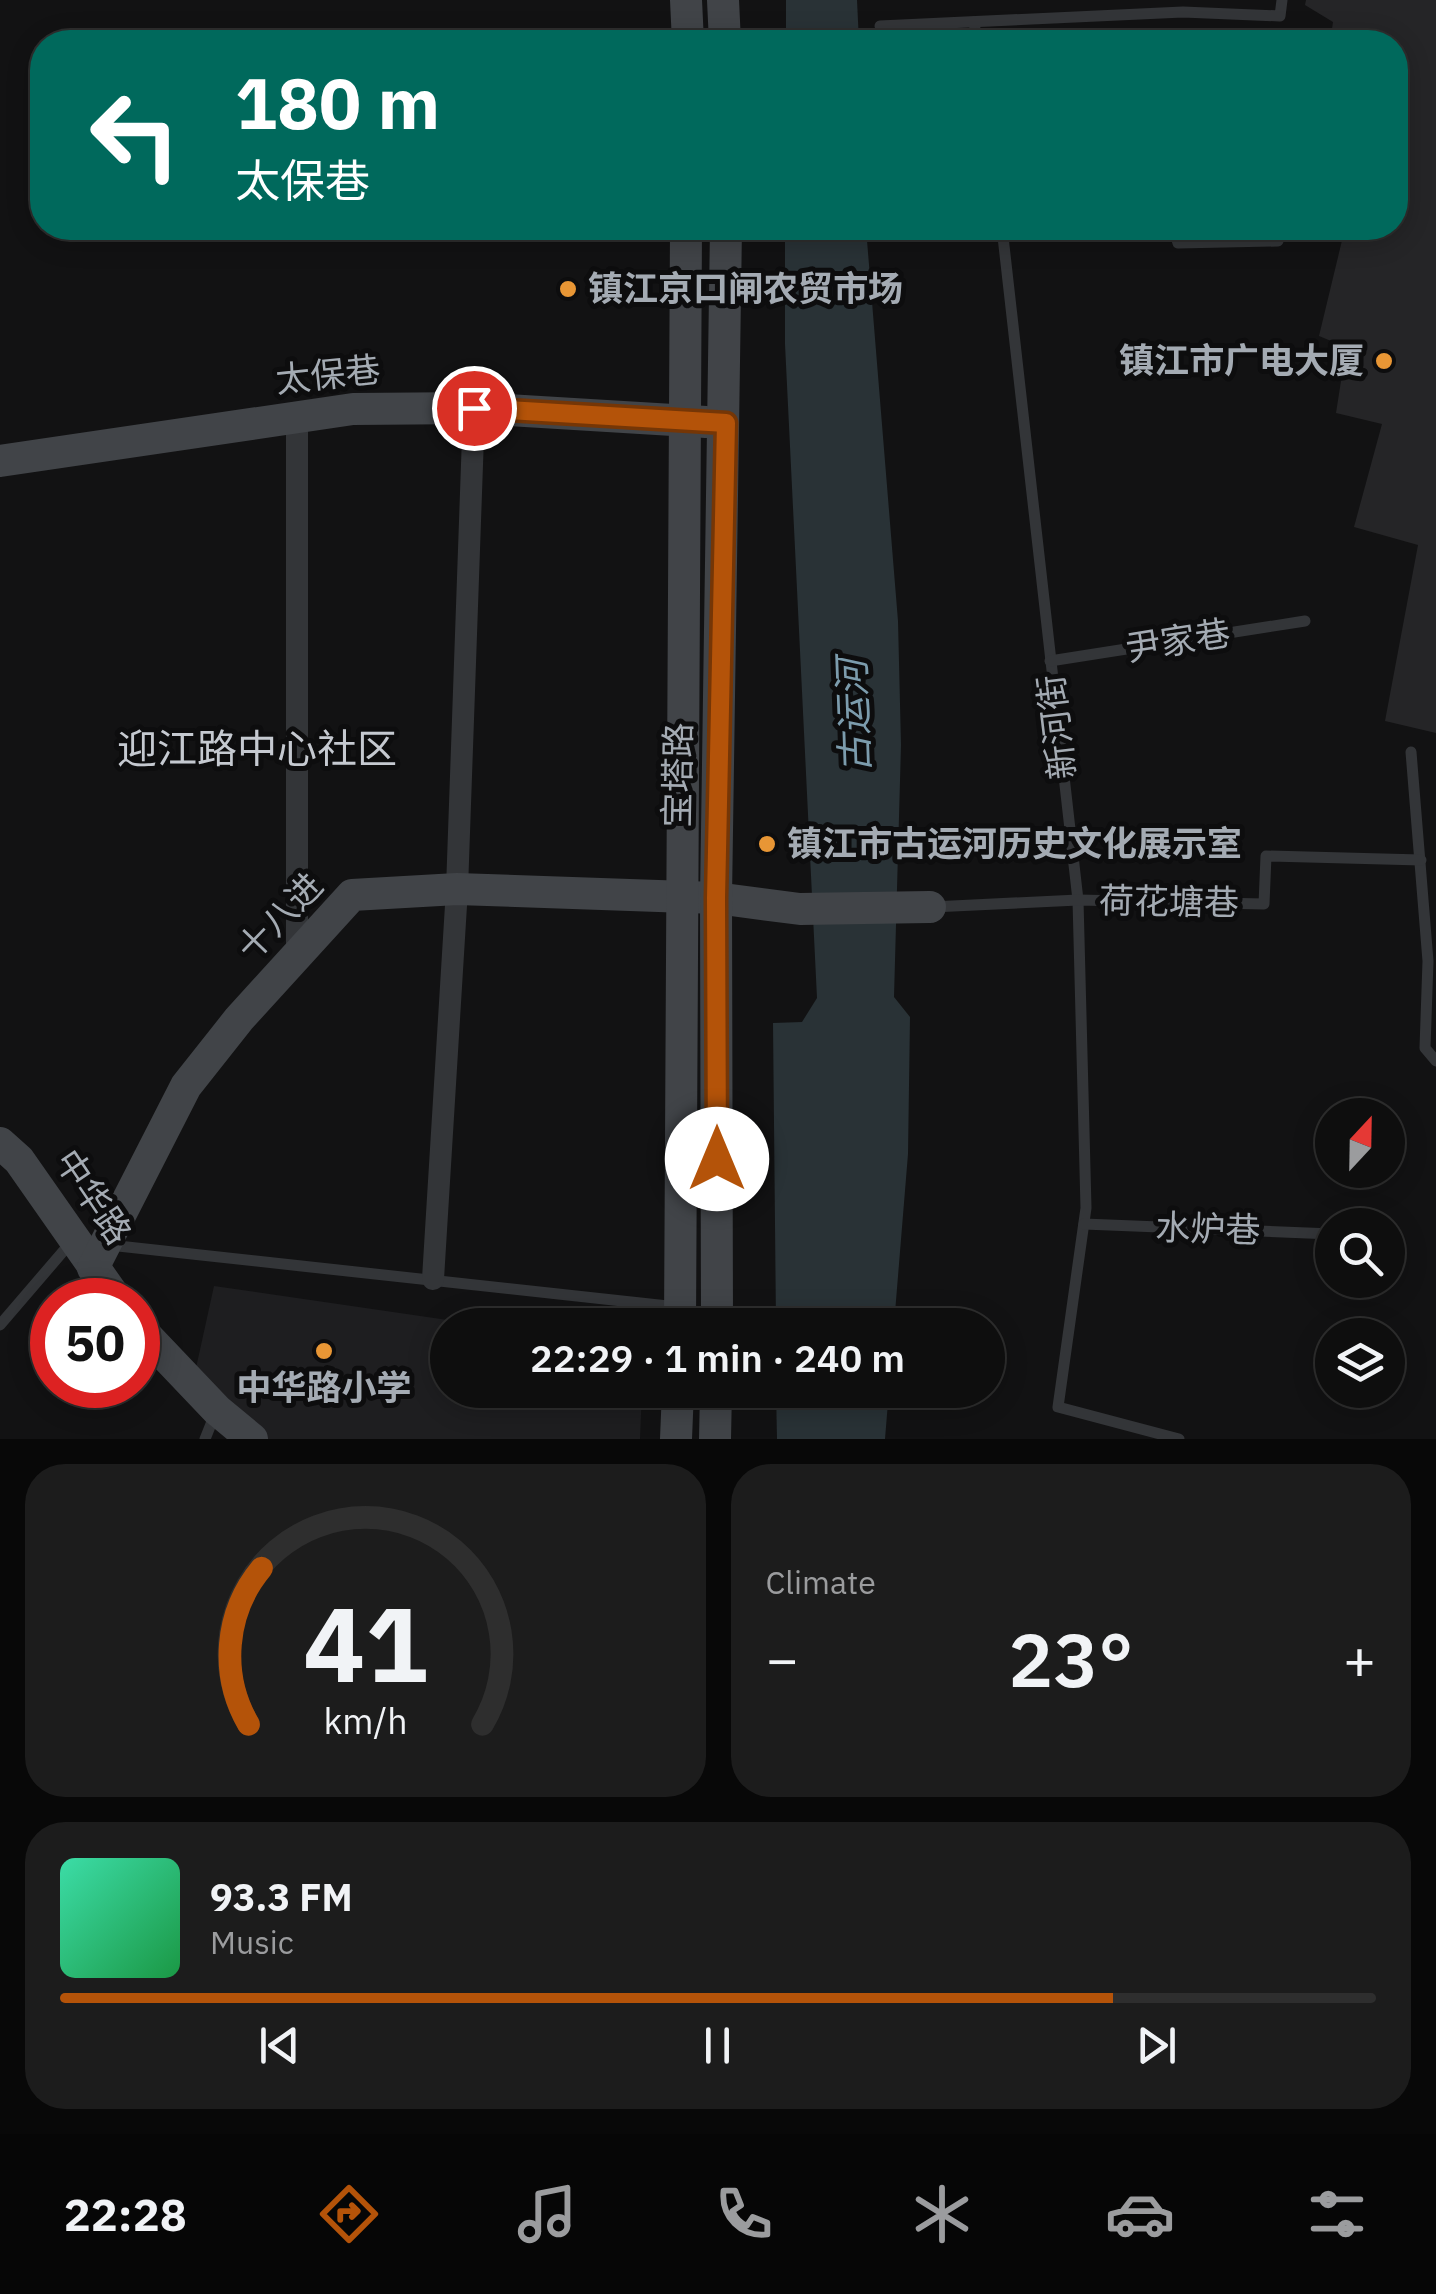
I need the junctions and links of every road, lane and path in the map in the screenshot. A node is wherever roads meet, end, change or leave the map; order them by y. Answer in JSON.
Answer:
{"nodes":[{"id":1,"x":686,"y":0,"type":"edge"},
{"id":2,"x":722,"y":0,"type":"edge"},
{"id":3,"x":1282,"y":0,"type":"edge"},
{"id":4,"x":974,"y":22,"type":"junction"},
{"id":5,"x":880,"y":26,"type":"dead end"},
{"id":6,"x":687,"y":30,"type":"edge"},
{"id":7,"x":724,"y":30,"type":"edge"},
{"id":8,"x":975,"y":30,"type":"edge"},
{"id":9,"x":686,"y":240,"type":"edge"},
{"id":10,"x":726,"y":240,"type":"edge"},
{"id":11,"x":1003,"y":240,"type":"edge"},
{"id":12,"x":1177,"y":240,"type":"edge"},
{"id":13,"x":1278,"y":240,"type":"dead end"},
{"id":14,"x":474,"y":408,"type":"junction"},
{"id":15,"x":297,"y":417,"type":"junction"},
{"id":16,"x":684,"y":421,"type":"junction"},
{"id":17,"x":726,"y":423,"type":"junction"},
{"id":18,"x":0,"y":461,"type":"edge"},
{"id":19,"x":1306,"y":621,"type":"dead end"},
{"id":20,"x":1050,"y":661,"type":"junction"},
{"id":21,"x":1412,"y":752,"type":"dead end"},
{"id":22,"x":1421,"y":860,"type":"junction"},
{"id":23,"x":457,"y":889,"type":"junction"},
{"id":24,"x":700,"y":898,"type":"junction"},
{"id":25,"x":1078,"y":900,"type":"junction"},
{"id":26,"x":930,"y":907,"type":"joint"},
{"id":27,"x":297,"y":953,"type":"junction"},
{"id":28,"x":1436,"y":1061,"type":"edge"},
{"id":29,"x":0,"y":1143,"type":"edge"},
{"id":30,"x":1084,"y":1224,"type":"junction"},
{"id":31,"x":1315,"y":1233,"type":"edge"},
{"id":32,"x":92,"y":1250,"type":"junction"},
{"id":33,"x":106,"y":1278,"type":"edge"},
{"id":34,"x":434,"y":1279,"type":"junction"},
{"id":35,"x":628,"y":1308,"type":"edge"},
{"id":36,"x":681,"y":1308,"type":"edge"},
{"id":37,"x":716,"y":1308,"type":"edge"},
{"id":38,"x":0,"y":1324,"type":"edge"},
{"id":39,"x":160,"y":1357,"type":"edge"},
{"id":40,"x":677,"y":1408,"type":"edge"},
{"id":41,"x":716,"y":1408,"type":"edge"},
{"id":42,"x":211,"y":1425,"type":"edge"},
{"id":43,"x":252,"y":1439,"type":"edge"},
{"id":44,"x":676,"y":1439,"type":"edge"},
{"id":45,"x":715,"y":1439,"type":"edge"},
{"id":46,"x":1179,"y":1439,"type":"edge"}],
"edges":[{"from":1,"to":6,"type":"main road"},
{"from":2,"to":7,"type":"main road"},
{"from":3,"to":4,"type":"lane"},
{"from":4,"to":5,"type":"lane"},
{"from":4,"to":8,"type":"lane"},
{"from":9,"to":16,"type":"main road","name":"宝塔路"},
{"from":10,"to":17,"type":"main road","name":"宝塔路"},
{"from":11,"to":20,"type":"lane","name":"新河街"},
{"from":12,"to":13,"type":"lane"},
{"from":14,"to":15,"type":"main road","name":"太保巷"},
{"from":14,"to":16,"type":"main road","name":"太保巷"},
{"from":14,"to":23,"type":"street"},
{"from":15,"to":18,"type":"main road","name":"太保巷"},
{"from":15,"to":27,"type":"street"},
{"from":16,"to":17,"type":"main road","name":"太保巷"},
{"from":16,"to":24,"type":"main road","name":"宝塔路"},
{"from":17,"to":24,"type":"main road","name":"宝塔路"},
{"from":19,"to":20,"type":"lane","name":"尹家巷"},
{"from":20,"to":25,"type":"lane","name":"新河街"},
{"from":21,"to":22,"type":"lane"},
{"from":22,"to":25,"type":"lane","name":"荷花塘巷"},
{"from":22,"to":28,"type":"lane"},
{"from":23,"to":24,"type":"main road","name":"十八进"},
{"from":23,"to":27,"type":"main road","name":"十八进"},
{"from":23,"to":34,"type":"street"},
{"from":24,"to":26,"type":"main road","name":"十八进"},
{"from":24,"to":36,"type":"main road","name":"宝塔路"},
{"from":24,"to":37,"type":"main road","name":"宝塔路"},
{"from":25,"to":26,"type":"lane","name":"荷花塘巷"},
{"from":25,"to":30,"type":"lane","name":"新河街"},
{"from":27,"to":32,"type":"main road","name":"十八进"},
{"from":29,"to":32,"type":"main road","name":"中华路"},
{"from":30,"to":31,"type":"lane","name":"水炉巷"},
{"from":30,"to":46,"type":"lane","name":"新河街"},
{"from":32,"to":33,"type":"main road","name":"中华路"},
{"from":32,"to":34,"type":"lane"},
{"from":32,"to":38,"type":"lane"},
{"from":34,"to":35,"type":"lane"},
{"from":39,"to":42,"type":"main road"},
{"from":40,"to":44,"type":"main road"},
{"from":41,"to":45,"type":"main road"},
{"from":42,"to":43,"type":"main road"}]}
